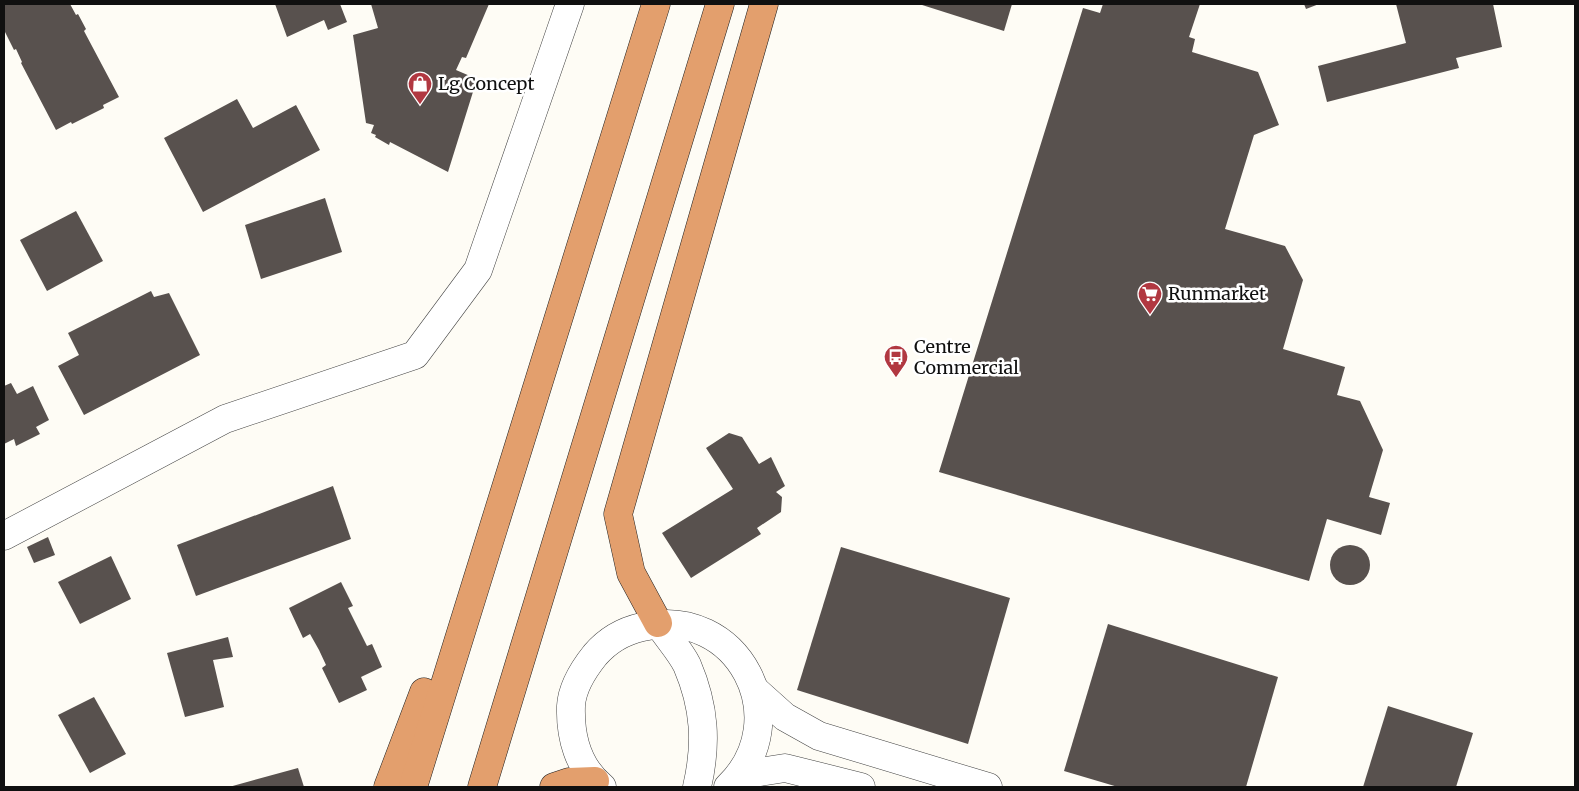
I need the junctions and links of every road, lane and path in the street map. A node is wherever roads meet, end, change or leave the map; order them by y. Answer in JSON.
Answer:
{"nodes":[{"id":1,"x":570,"y":4,"type":"edge"},
{"id":2,"x":656,"y":4,"type":"edge"},
{"id":3,"x":720,"y":4,"type":"edge"},
{"id":4,"x":764,"y":4,"type":"edge"},
{"id":5,"x":524,"y":429,"type":"junction"},
{"id":6,"x":4,"y":536,"type":"edge"},
{"id":7,"x":658,"y":623,"type":"junction"},
{"id":8,"x":756,"y":691,"type":"junction"},
{"id":9,"x":734,"y":781,"type":"edge"},
{"id":10,"x":598,"y":784,"type":"edge"},
{"id":11,"x":388,"y":787,"type":"edge"},
{"id":12,"x":412,"y":787,"type":"edge"},
{"id":13,"x":482,"y":787,"type":"edge"},
{"id":14,"x":554,"y":787,"type":"edge"},
{"id":15,"x":697,"y":787,"type":"edge"},
{"id":16,"x":861,"y":787,"type":"edge"},
{"id":17,"x":988,"y":787,"type":"edge"}],
"edges":[{"from":1,"to":6,"type":"street"},
{"from":2,"to":5,"type":"highway"},
{"from":3,"to":13,"type":"highway"},
{"from":4,"to":7,"type":"highway"},
{"from":5,"to":11,"type":"highway"},
{"from":5,"to":12,"type":"highway"},
{"from":7,"to":8,"type":"street"},
{"from":7,"to":10,"type":"street"},
{"from":7,"to":15,"type":"street"},
{"from":8,"to":9,"type":"street"},
{"from":8,"to":17,"type":"street"},
{"from":9,"to":16,"type":"street"},
{"from":10,"to":14,"type":"highway"}]}
